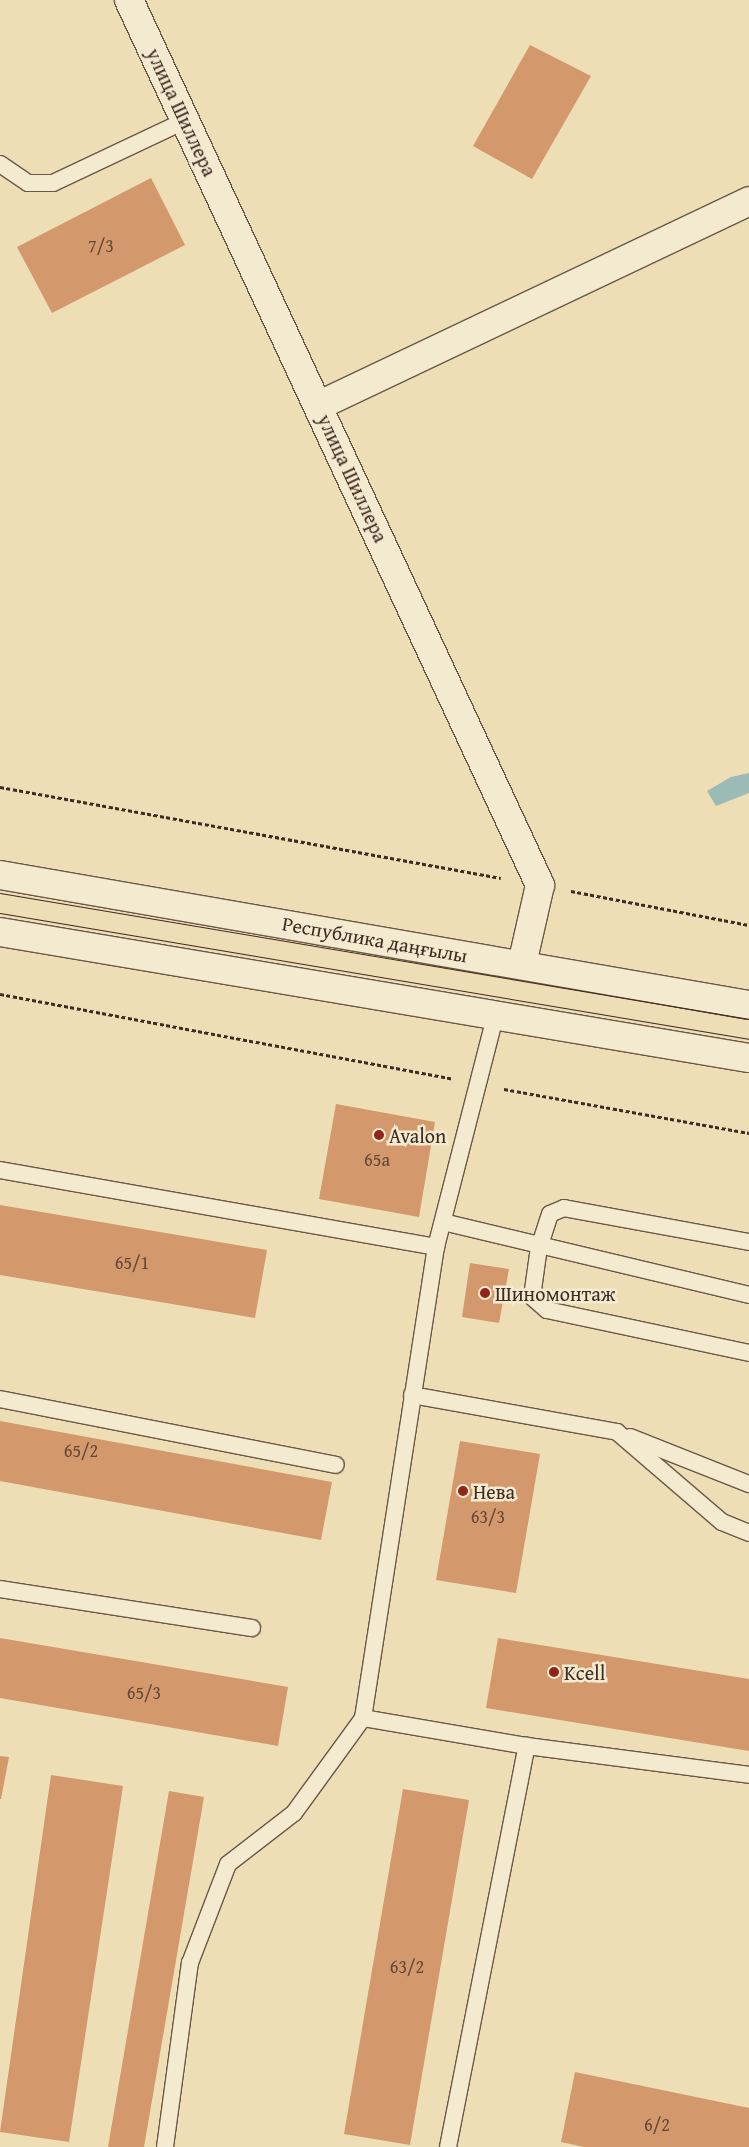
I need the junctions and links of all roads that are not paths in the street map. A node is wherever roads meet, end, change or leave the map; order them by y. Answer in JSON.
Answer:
{"nodes":[{"id":1,"x":129,"y":0,"type":"edge"},
{"id":2,"x":186,"y":120,"type":"junction"},
{"id":3,"x":0,"y":164,"type":"edge"},
{"id":4,"x":749,"y":201,"type":"edge"},
{"id":5,"x":320,"y":405,"type":"junction"},
{"id":6,"x":0,"y":875,"type":"edge"},
{"id":7,"x":0,"y":932,"type":"edge"},
{"id":8,"x":522,"y":964,"type":"junction"},
{"id":9,"x":749,"y":1005,"type":"edge"},
{"id":10,"x":496,"y":1012,"type":"junction"},
{"id":11,"x":749,"y":1058,"type":"edge"},
{"id":12,"x":0,"y":1170,"type":"edge"},
{"id":13,"x":443,"y":1222,"type":"junction"},
{"id":14,"x":749,"y":1242,"type":"edge"},
{"id":15,"x":436,"y":1247,"type":"junction"},
{"id":16,"x":539,"y":1247,"type":"junction"},
{"id":17,"x":749,"y":1295,"type":"edge"},
{"id":18,"x":749,"y":1353,"type":"edge"},
{"id":19,"x":412,"y":1395,"type":"junction"},
{"id":20,"x":0,"y":1399,"type":"edge"},
{"id":21,"x":617,"y":1432,"type":"junction"},
{"id":22,"x":336,"y":1465,"type":"dead end"},
{"id":23,"x":749,"y":1484,"type":"edge"},
{"id":24,"x":749,"y":1533,"type":"edge"},
{"id":25,"x":0,"y":1589,"type":"edge"},
{"id":26,"x":252,"y":1628,"type":"dead end"},
{"id":27,"x":363,"y":1718,"type":"junction"},
{"id":28,"x":527,"y":1746,"type":"junction"},
{"id":29,"x":749,"y":1775,"type":"edge"},
{"id":30,"x":165,"y":2147,"type":"edge"},
{"id":31,"x":448,"y":2147,"type":"edge"}],
"edges":[{"from":1,"to":2,"type":"street","name":"улица Шиллера"},
{"from":2,"to":3,"type":"lane"},
{"from":2,"to":5,"type":"street","name":"улица Шиллера"},
{"from":4,"to":5,"type":"street"},
{"from":5,"to":8,"type":"street","name":"улица Шиллера"},
{"from":6,"to":8,"type":"street","name":"Республика даңғылы"},
{"from":7,"to":10,"type":"street"},
{"from":8,"to":9,"type":"street","name":"Республика даңғылы"},
{"from":10,"to":11,"type":"street"},
{"from":10,"to":13,"type":"lane"},
{"from":12,"to":15,"type":"lane"},
{"from":13,"to":15,"type":"lane"},
{"from":13,"to":16,"type":"lane"},
{"from":14,"to":16,"type":"lane"},
{"from":15,"to":19,"type":"lane"},
{"from":16,"to":17,"type":"lane"},
{"from":16,"to":18,"type":"lane"},
{"from":19,"to":21,"type":"lane"},
{"from":19,"to":27,"type":"lane"},
{"from":20,"to":22,"type":"lane"},
{"from":21,"to":23,"type":"lane"},
{"from":21,"to":24,"type":"lane"},
{"from":25,"to":26,"type":"lane"},
{"from":27,"to":28,"type":"lane"},
{"from":27,"to":30,"type":"lane"},
{"from":28,"to":29,"type":"lane"},
{"from":28,"to":31,"type":"lane"}]}
